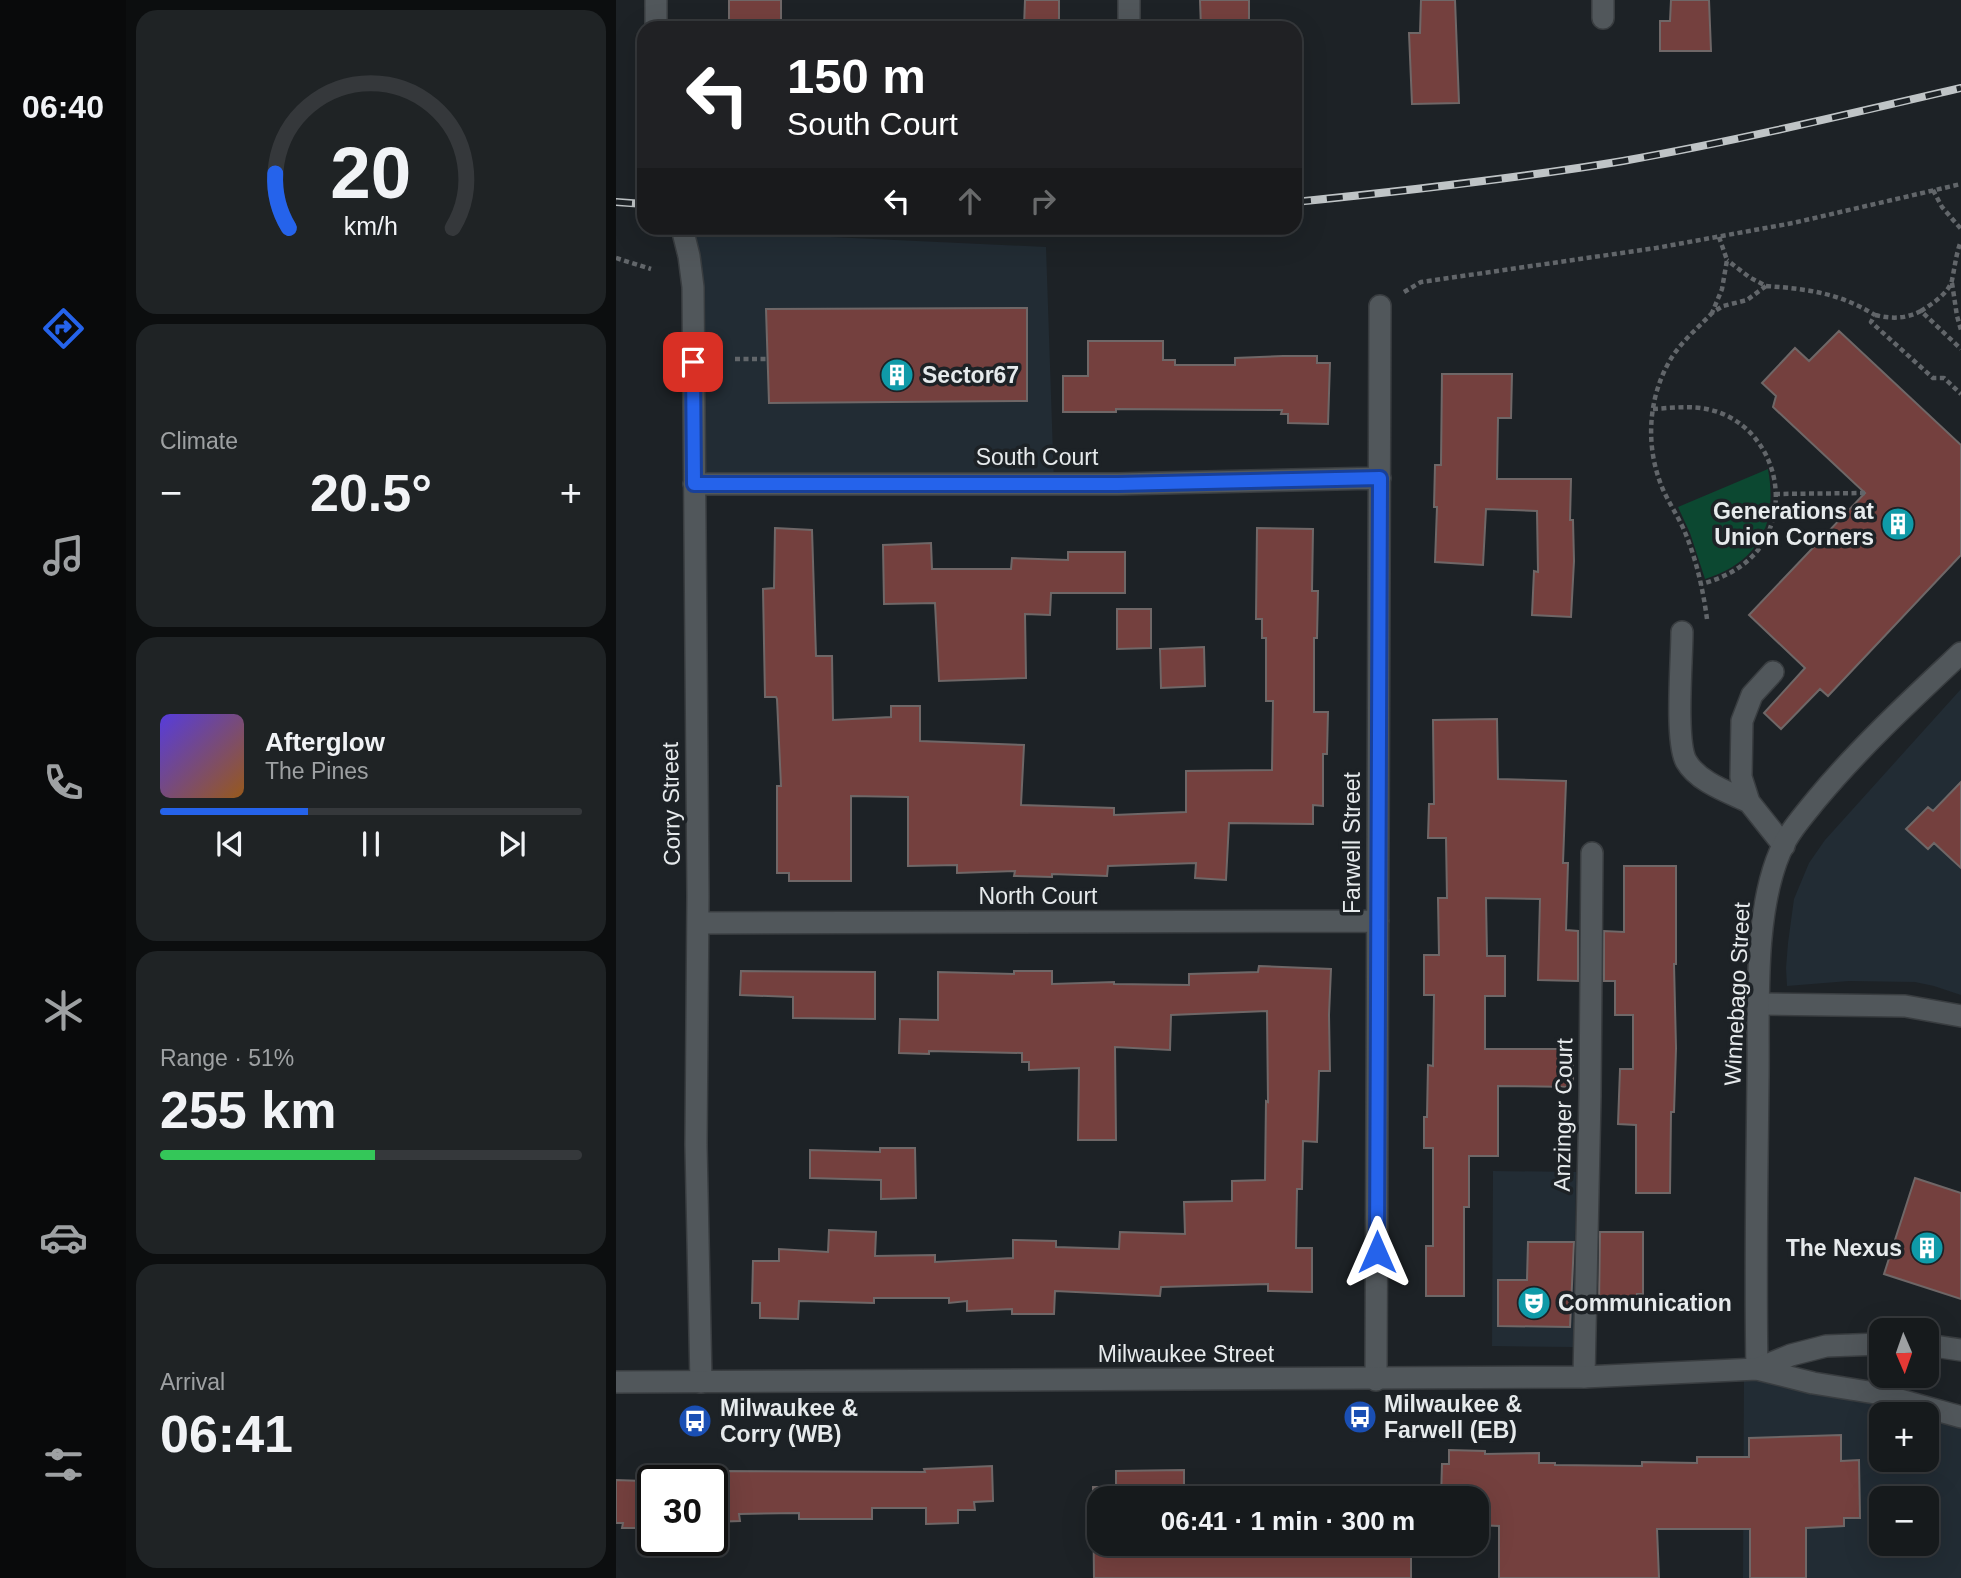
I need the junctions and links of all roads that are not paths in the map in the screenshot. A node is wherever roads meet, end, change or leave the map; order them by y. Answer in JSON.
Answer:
{"nodes":[{"id":1,"x":656,"y":0,"type":"edge"},
{"id":2,"x":1129,"y":0,"type":"edge"},
{"id":3,"x":656,"y":21,"type":"edge"},
{"id":4,"x":1129,"y":21,"type":"edge"},
{"id":5,"x":683,"y":235,"type":"edge"},
{"id":6,"x":1380,"y":306,"type":"road end"},
{"id":7,"x":1380,"y":478,"type":"junction"},
{"id":8,"x":694,"y":484,"type":"junction"},
{"id":9,"x":1682,"y":632,"type":"dead end"},
{"id":10,"x":1961,"y":653,"type":"edge"},
{"id":11,"x":1773,"y":671,"type":"dead end"},
{"id":12,"x":1749,"y":802,"type":"junction"},
{"id":13,"x":1784,"y":846,"type":"junction"},
{"id":14,"x":1592,"y":853,"type":"dead end"},
{"id":15,"x":1378,"y":921,"type":"junction"},
{"id":16,"x":698,"y":923,"type":"junction"},
{"id":17,"x":1759,"y":1004,"type":"junction"},
{"id":18,"x":1961,"y":1016,"type":"edge"},
{"id":19,"x":1869,"y":1344,"type":"edge"},
{"id":20,"x":1939,"y":1347,"type":"edge"},
{"id":21,"x":1961,"y":1350,"type":"edge"},
{"id":22,"x":1757,"y":1369,"type":"junction"},
{"id":23,"x":1584,"y":1377,"type":"junction"},
{"id":24,"x":1376,"y":1380,"type":"junction"},
{"id":25,"x":616,"y":1382,"type":"edge"},
{"id":26,"x":701,"y":1382,"type":"junction"},
{"id":27,"x":1961,"y":1417,"type":"edge"}],
"edges":[{"from":1,"to":3,"type":"street"},
{"from":2,"to":4,"type":"street"},
{"from":5,"to":8,"type":"street","name":"Corry Street"},
{"from":6,"to":7,"type":"street","name":"Farwell Street"},
{"from":7,"to":8,"type":"street","name":"South Court"},
{"from":7,"to":15,"type":"street","name":"Farwell Street"},
{"from":8,"to":16,"type":"street","name":"Corry Street"},
{"from":9,"to":12,"type":"street"},
{"from":10,"to":13,"type":"street","name":"Winnebago Street"},
{"from":11,"to":12,"type":"street"},
{"from":12,"to":13,"type":"street"},
{"from":13,"to":17,"type":"street","name":"Winnebago Street"},
{"from":14,"to":23,"type":"street","name":"Anzinger Court"},
{"from":15,"to":16,"type":"street","name":"North Court"},
{"from":15,"to":24,"type":"street","name":"Farwell Street"},
{"from":16,"to":26,"type":"street","name":"Corry Street"},
{"from":17,"to":18,"type":"street"},
{"from":17,"to":22,"type":"street","name":"Winnebago Street"},
{"from":19,"to":22,"type":"street","name":"Milwaukee Street"},
{"from":20,"to":21,"type":"street"},
{"from":22,"to":23,"type":"street","name":"Milwaukee Street"},
{"from":22,"to":27,"type":"street","name":"Milwaukee Street"},
{"from":23,"to":24,"type":"street","name":"Milwaukee Street"},
{"from":24,"to":26,"type":"street","name":"Milwaukee Street"},
{"from":25,"to":26,"type":"street","name":"Milwaukee Street"}]}
